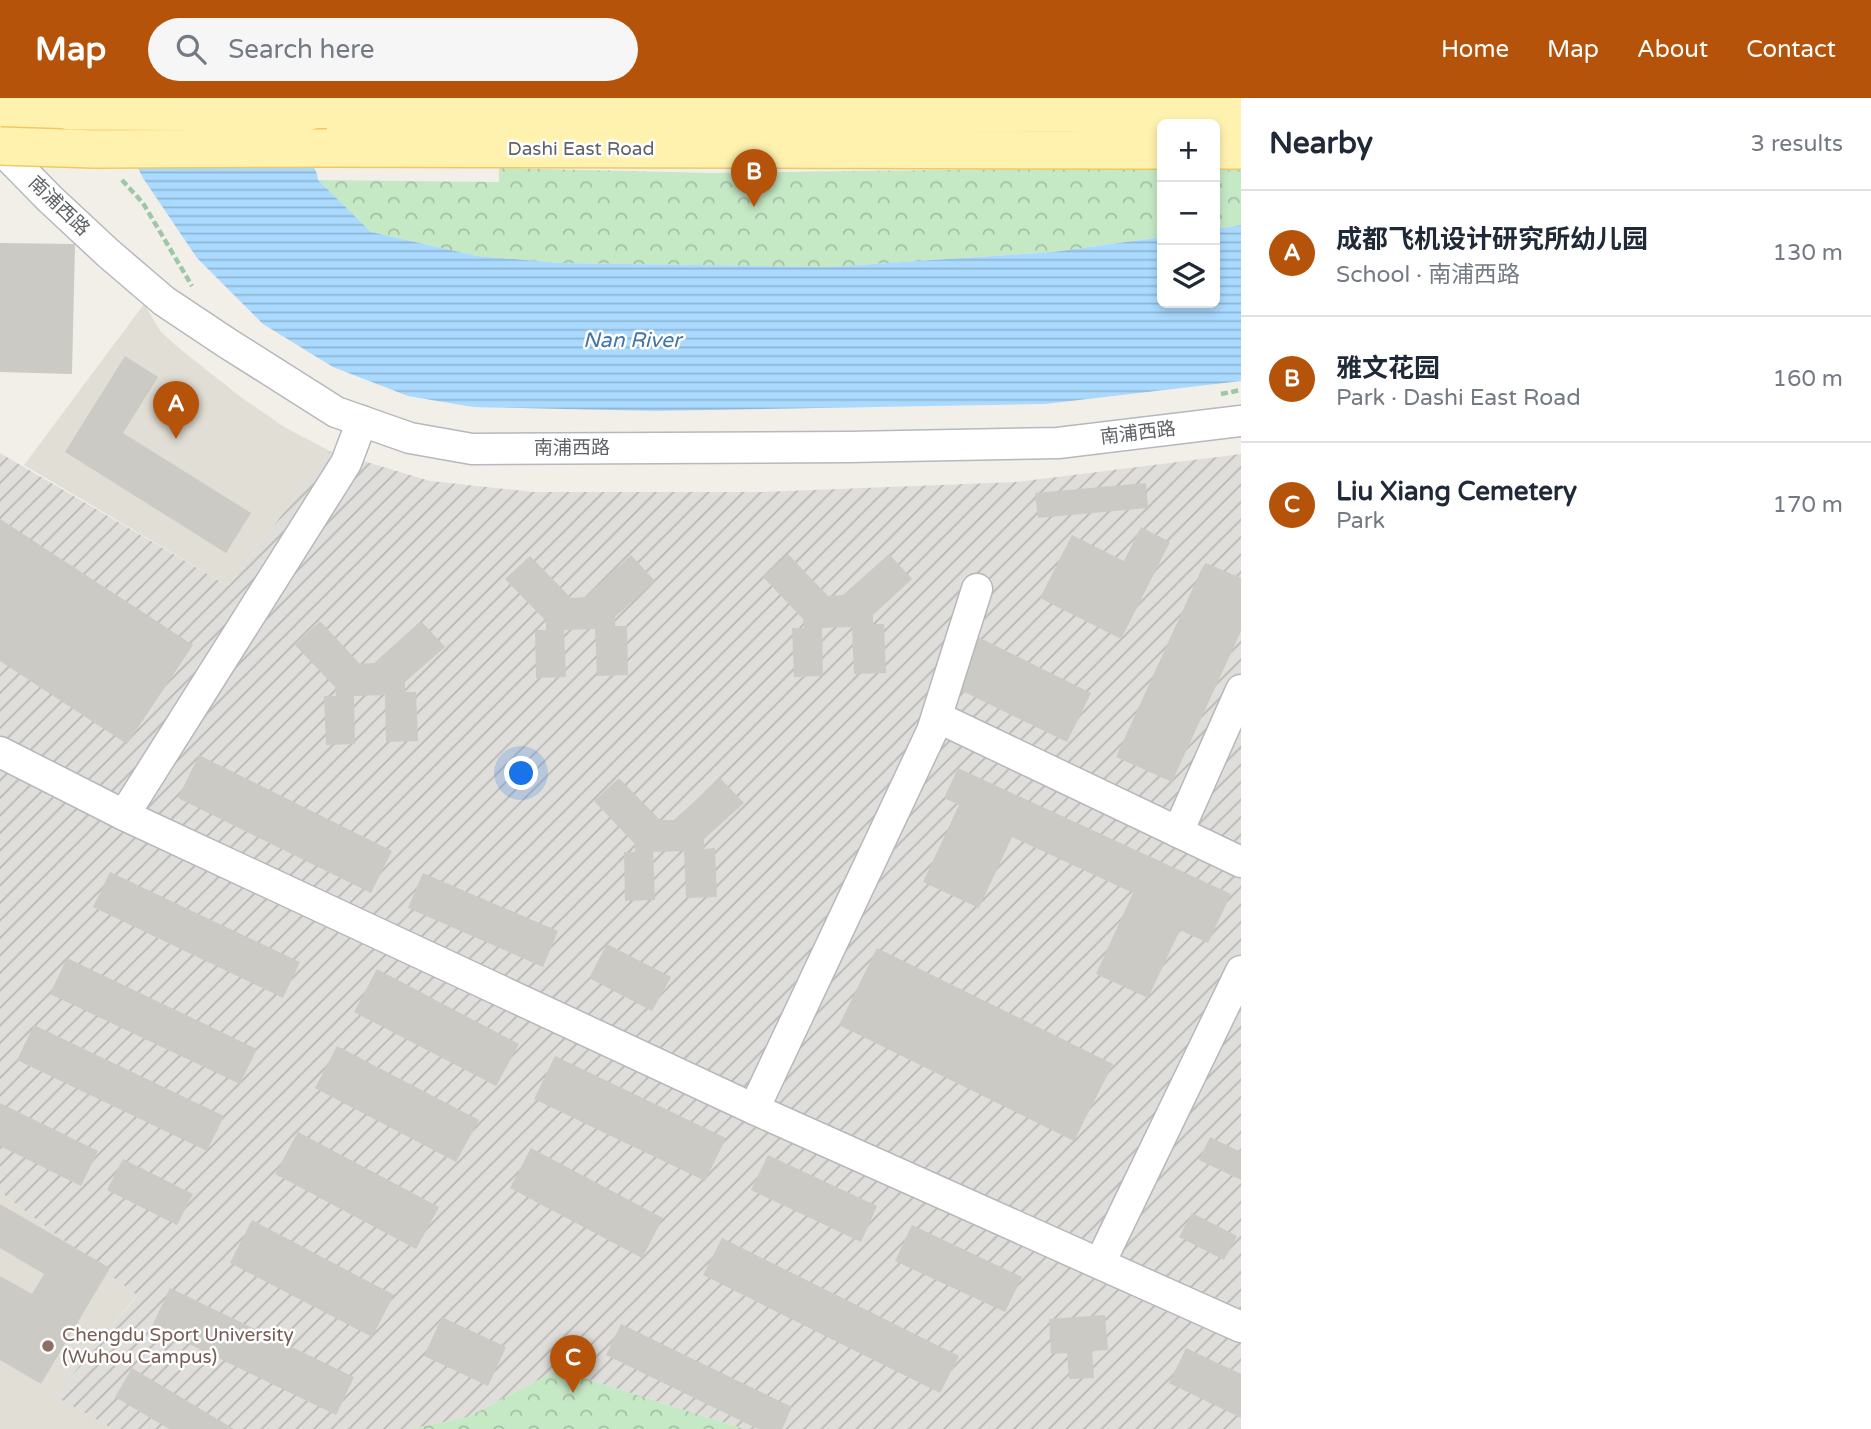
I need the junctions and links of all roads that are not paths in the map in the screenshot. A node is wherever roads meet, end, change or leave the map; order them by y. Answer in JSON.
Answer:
{"nodes":[{"id":1,"x":494,"y":105,"type":"edge"},
{"id":2,"x":1065,"y":106,"type":"edge"},
{"id":3,"x":329,"y":107,"type":"edge"},
{"id":4,"x":0,"y":112,"type":"edge"},
{"id":5,"x":1241,"y":116,"type":"edge"},
{"id":6,"x":0,"y":147,"type":"edge"},
{"id":7,"x":1157,"y":150,"type":"edge"},
{"id":8,"x":1220,"y":150,"type":"edge"},
{"id":9,"x":1241,"y":150,"type":"edge"},
{"id":10,"x":362,"y":421,"type":"junction"},
{"id":11,"x":1241,"y":421,"type":"edge"},
{"id":12,"x":977,"y":589,"type":"dead end"},
{"id":13,"x":1241,"y":690,"type":"edge"},
{"id":14,"x":937,"y":717,"type":"junction"},
{"id":15,"x":0,"y":752,"type":"edge"},
{"id":16,"x":124,"y":815,"type":"junction"},
{"id":17,"x":1178,"y":832,"type":"junction"},
{"id":18,"x":1241,"y":862,"type":"edge"},
{"id":19,"x":1241,"y":971,"type":"edge"},
{"id":20,"x":754,"y":1109,"type":"junction"},
{"id":21,"x":1100,"y":1263,"type":"junction"},
{"id":22,"x":1241,"y":1327,"type":"edge"}],
"edges":[{"from":1,"to":2,"type":"main road"},
{"from":1,"to":3,"type":"main road"},
{"from":2,"to":5,"type":"main road"},
{"from":3,"to":4,"type":"main road","bridge":true},
{"from":6,"to":7,"type":"main road","name":"Dashi East Road","bridge":true},
{"from":6,"to":10,"type":"street","name":"南浦西路"},
{"from":8,"to":9,"type":"main road"},
{"from":10,"to":11,"type":"street","name":"南浦西路"},
{"from":10,"to":16,"type":"street"},
{"from":12,"to":14,"type":"street"},
{"from":13,"to":17,"type":"street"},
{"from":14,"to":17,"type":"street"},
{"from":14,"to":20,"type":"street"},
{"from":15,"to":16,"type":"street"},
{"from":16,"to":20,"type":"street"},
{"from":17,"to":18,"type":"street"},
{"from":19,"to":21,"type":"street"},
{"from":20,"to":21,"type":"street"},
{"from":21,"to":22,"type":"street"}]}
